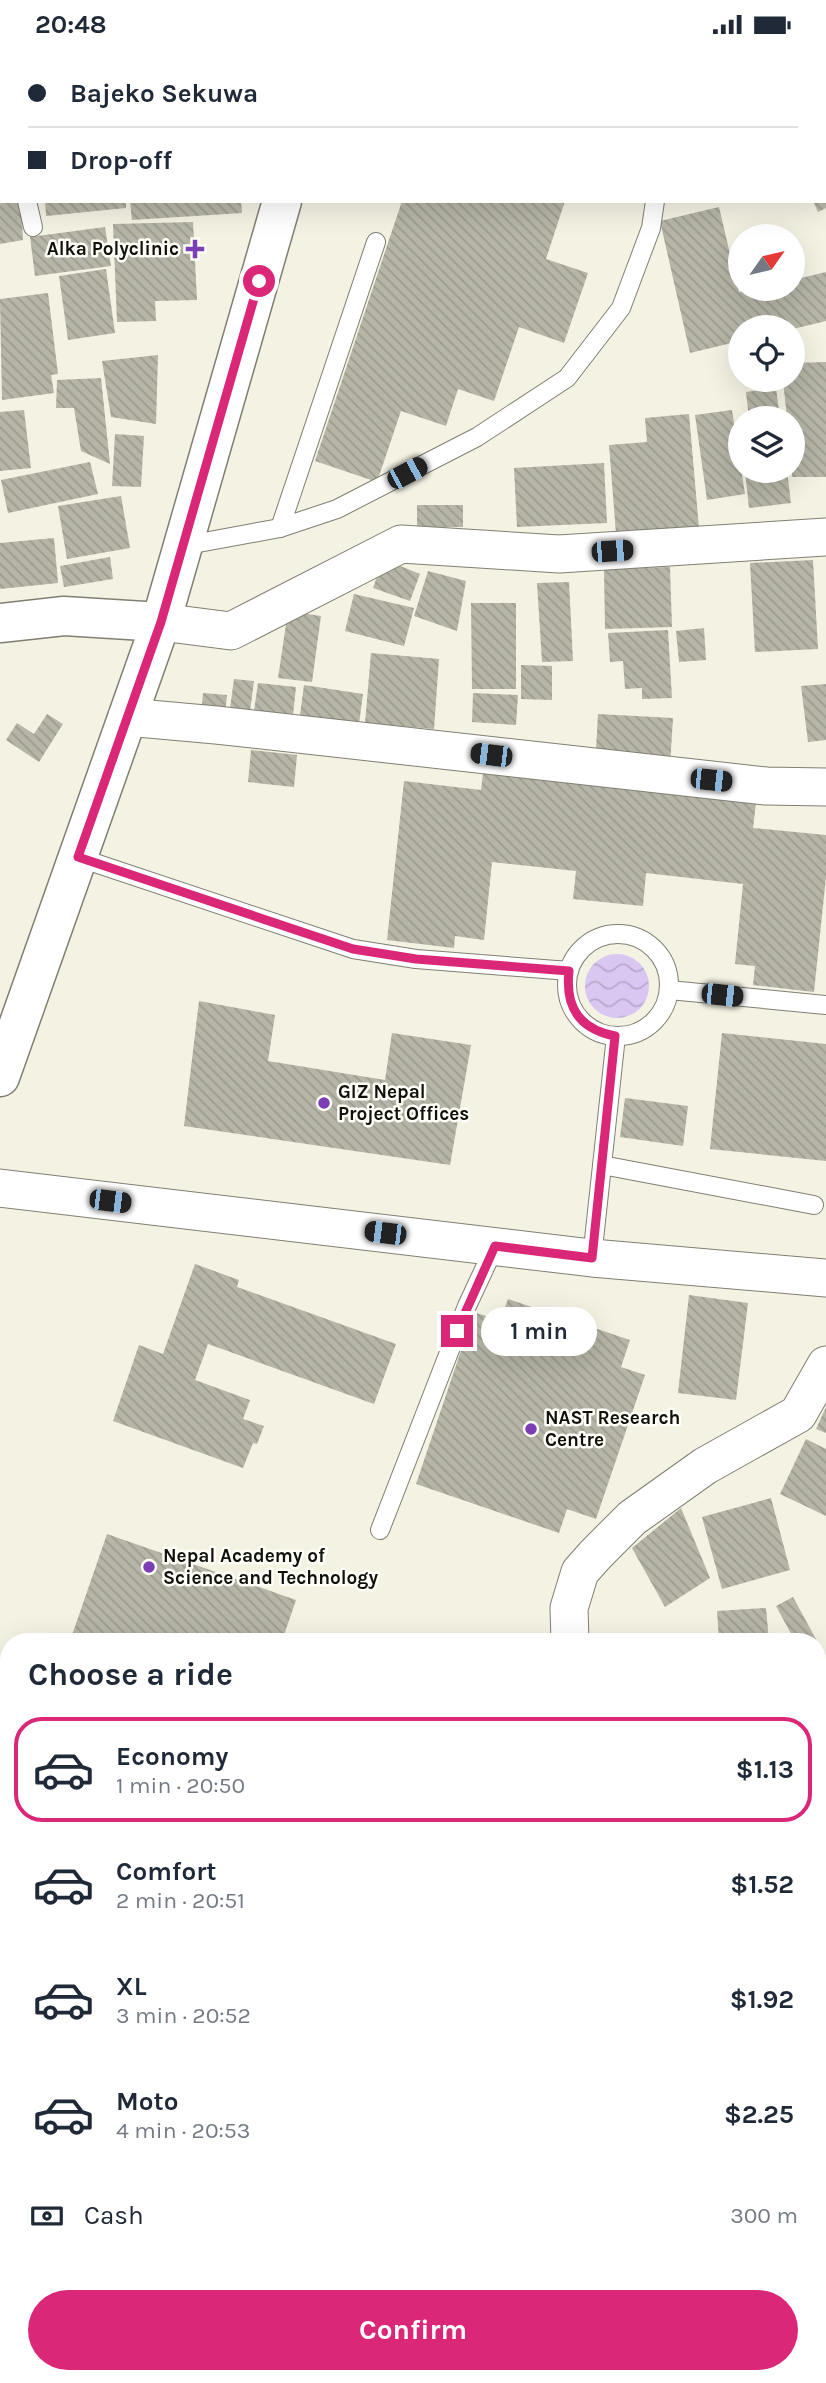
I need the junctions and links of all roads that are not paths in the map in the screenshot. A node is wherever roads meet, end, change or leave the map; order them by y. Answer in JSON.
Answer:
{"nodes":[{"id":1,"x":27,"y":203,"type":"edge"},
{"id":2,"x":281,"y":203,"type":"edge"},
{"id":3,"x":656,"y":203,"type":"edge"},
{"id":4,"x":33,"y":227,"type":"dead end"},
{"id":5,"x":376,"y":242,"type":"dead end"},
{"id":6,"x":280,"y":528,"type":"junction"},
{"id":7,"x":826,"y":537,"type":"edge"},
{"id":8,"x":182,"y":546,"type":"junction"},
{"id":9,"x":161,"y":622,"type":"junction"},
{"id":10,"x":0,"y":623,"type":"edge"},
{"id":11,"x":127,"y":717,"type":"junction"},
{"id":12,"x":826,"y":787,"type":"edge"},
{"id":13,"x":78,"y":857,"type":"junction"},
{"id":14,"x":569,"y":971,"type":"junction"},
{"id":15,"x":669,"y":990,"type":"junction"},
{"id":16,"x":826,"y":1005,"type":"edge"},
{"id":17,"x":615,"y":1036,"type":"junction"},
{"id":18,"x":0,"y":1077,"type":"edge"},
{"id":19,"x":602,"y":1165,"type":"junction"},
{"id":20,"x":0,"y":1188,"type":"edge"},
{"id":21,"x":814,"y":1205,"type":"dead end"},
{"id":22,"x":495,"y":1246,"type":"junction"},
{"id":23,"x":592,"y":1258,"type":"junction"},
{"id":24,"x":826,"y":1279,"type":"edge"},
{"id":25,"x":826,"y":1365,"type":"edge"},
{"id":26,"x":380,"y":1530,"type":"dead end"},
{"id":27,"x":570,"y":1633,"type":"edge"}],
"edges":[{"from":1,"to":4,"type":"lane"},
{"from":2,"to":8,"type":"main road"},
{"from":3,"to":6,"type":"lane"},
{"from":5,"to":6,"type":"lane"},
{"from":6,"to":8,"type":"lane"},
{"from":7,"to":9,"type":"street"},
{"from":8,"to":9,"type":"main road"},
{"from":9,"to":10,"type":"main road"},
{"from":9,"to":11,"type":"main road"},
{"from":11,"to":12,"type":"street"},
{"from":11,"to":13,"type":"main road"},
{"from":13,"to":14,"type":"lane"},
{"from":13,"to":18,"type":"main road"},
{"from":14,"to":15,"type":"lane"},
{"from":14,"to":17,"type":"lane"},
{"from":15,"to":16,"type":"lane"},
{"from":15,"to":17,"type":"lane"},
{"from":17,"to":19,"type":"lane"},
{"from":19,"to":21,"type":"lane"},
{"from":19,"to":23,"type":"lane"},
{"from":20,"to":22,"type":"street"},
{"from":22,"to":23,"type":"street"},
{"from":22,"to":26,"type":"lane"},
{"from":23,"to":24,"type":"street"},
{"from":25,"to":27,"type":"street"}]}
